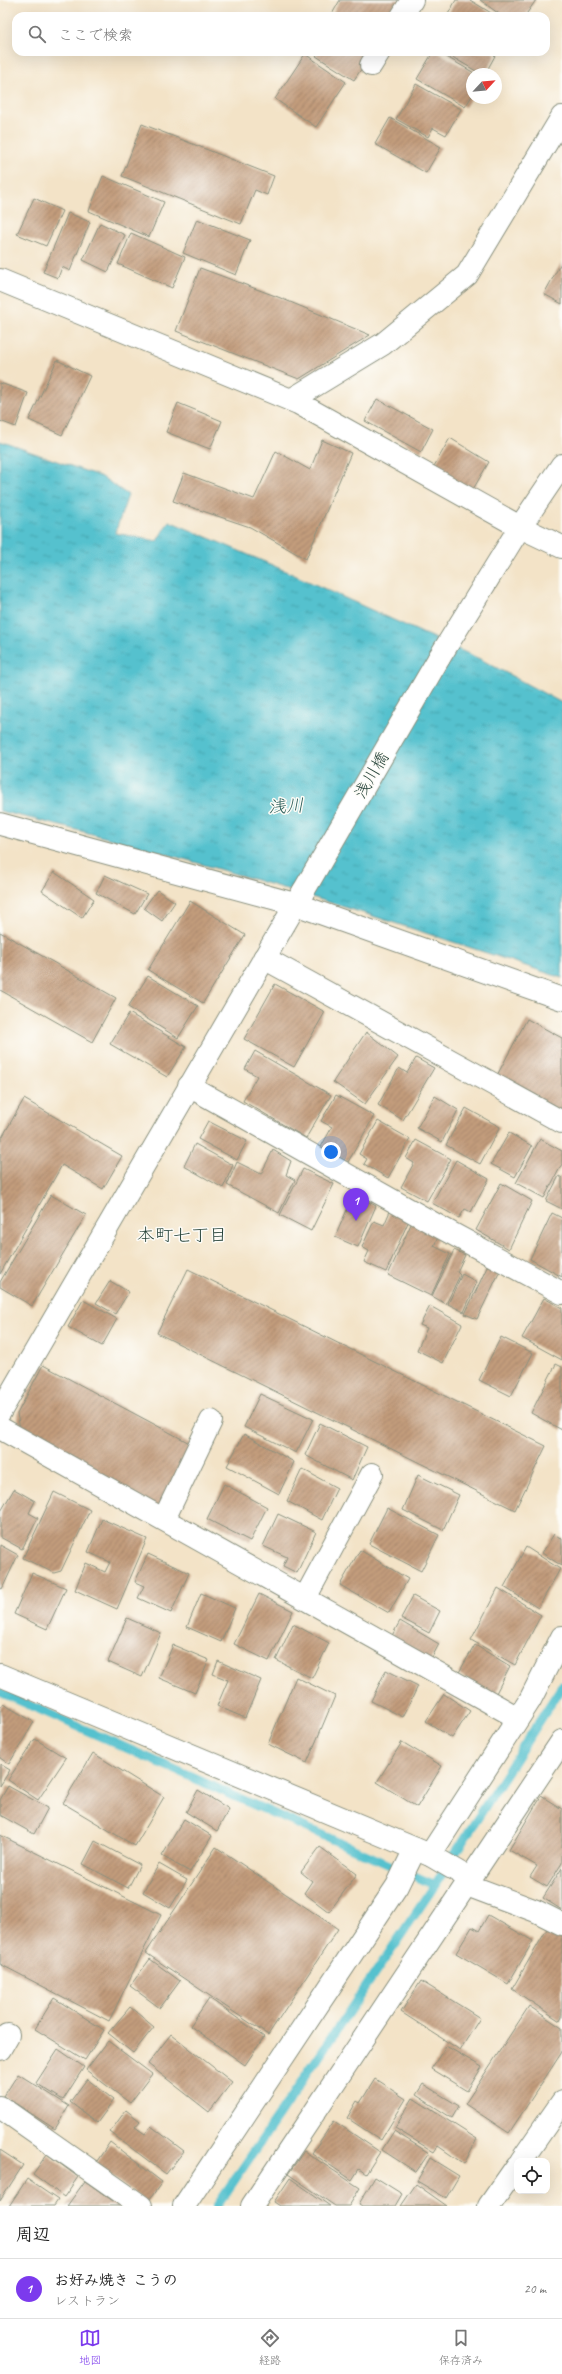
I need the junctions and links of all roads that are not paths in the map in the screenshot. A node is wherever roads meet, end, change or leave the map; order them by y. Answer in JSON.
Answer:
{"nodes":[{"id":1,"x":412,"y":0,"type":"edge"},
{"id":2,"x":404,"y":12,"type":"edge"},
{"id":3,"x":562,"y":117,"type":"edge"},
{"id":4,"x":0,"y":280,"type":"edge"},
{"id":5,"x":291,"y":400,"type":"junction"},
{"id":6,"x":562,"y":465,"type":"edge"},
{"id":7,"x":520,"y":527,"type":"junction"},
{"id":8,"x":562,"y":547,"type":"edge"},
{"id":9,"x":0,"y":824,"type":"edge"},
{"id":10,"x":299,"y":898,"type":"junction"},
{"id":11,"x":264,"y":958,"type":"junction"},
{"id":12,"x":562,"y":999,"type":"edge"},
{"id":13,"x":189,"y":1086,"type":"junction"},
{"id":14,"x":562,"y":1122,"type":"edge"},
{"id":15,"x":562,"y":1293,"type":"edge"},
{"id":16,"x":0,"y":1412,"type":"edge"},
{"id":17,"x":211,"y":1421,"type":"dead end"},
{"id":18,"x":0,"y":1428,"type":"edge"},
{"id":19,"x":372,"y":1474,"type":"dead end"},
{"id":20,"x":164,"y":1519,"type":"junction"},
{"id":21,"x":305,"y":1598,"type":"junction"},
{"id":22,"x":562,"y":1636,"type":"edge"},
{"id":23,"x":0,"y":1675,"type":"edge"},
{"id":24,"x":518,"y":1718,"type":"junction"},
{"id":25,"x":562,"y":1741,"type":"edge"},
{"id":26,"x":425,"y":1853,"type":"junction"},
{"id":27,"x":467,"y":1880,"type":"junction"},
{"id":28,"x":562,"y":1924,"type":"edge"},
{"id":29,"x":562,"y":2102,"type":"edge"},
{"id":30,"x":0,"y":2107,"type":"edge"},
{"id":31,"x":523,"y":2158,"type":"edge"},
{"id":32,"x":514,"y":2170,"type":"edge"},
{"id":33,"x":141,"y":2206,"type":"edge"},
{"id":34,"x":184,"y":2206,"type":"edge"},
{"id":35,"x":252,"y":2206,"type":"edge"},
{"id":36,"x":490,"y":2206,"type":"edge"}],
"edges":[{"from":1,"to":2,"type":"street"},
{"from":3,"to":5,"type":"street"},
{"from":4,"to":5,"type":"street"},
{"from":5,"to":7,"type":"street"},
{"from":6,"to":7,"type":"street","name":"浅川橋"},
{"from":7,"to":8,"type":"street"},
{"from":7,"to":10,"type":"street","name":"浅川橋"},
{"from":9,"to":10,"type":"street"},
{"from":10,"to":11,"type":"street","name":"浅川橋"},
{"from":10,"to":12,"type":"street"},
{"from":11,"to":13,"type":"street","name":"浅川橋"},
{"from":11,"to":14,"type":"street"},
{"from":13,"to":15,"type":"street"},
{"from":13,"to":16,"type":"street","name":"浅川橋"},
{"from":17,"to":20,"type":"street"},
{"from":18,"to":20,"type":"street"},
{"from":19,"to":21,"type":"street"},
{"from":20,"to":21,"type":"street"},
{"from":21,"to":24,"type":"street"},
{"from":22,"to":24,"type":"street"},
{"from":23,"to":26,"type":"street"},
{"from":24,"to":26,"type":"street"},
{"from":25,"to":27,"type":"street"},
{"from":26,"to":27,"type":"street"},
{"from":26,"to":34,"type":"street"},
{"from":27,"to":28,"type":"street"},
{"from":27,"to":35,"type":"street"},
{"from":29,"to":31,"type":"street"},
{"from":30,"to":33,"type":"street"},
{"from":32,"to":36,"type":"street"}]}
